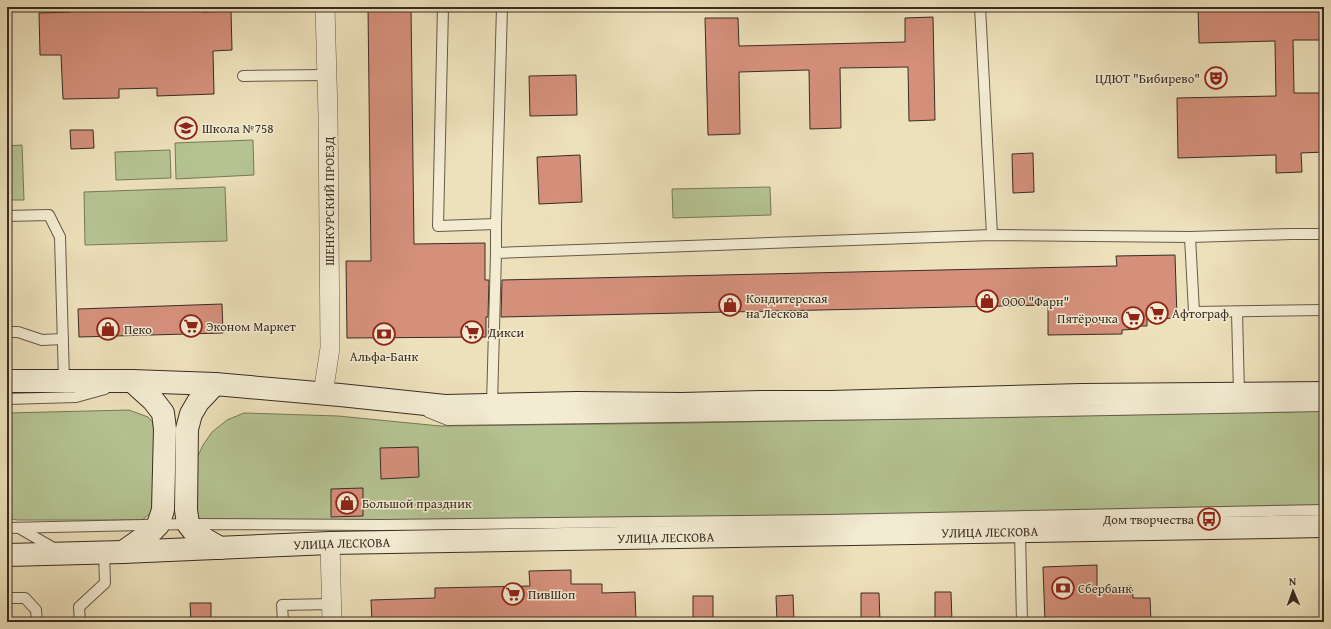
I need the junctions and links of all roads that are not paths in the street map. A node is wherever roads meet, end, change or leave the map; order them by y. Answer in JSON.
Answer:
{"nodes":[{"id":1,"x":325,"y":7,"type":"edge"},
{"id":2,"x":443,"y":7,"type":"edge"},
{"id":3,"x":502,"y":7,"type":"edge"},
{"id":4,"x":980,"y":7,"type":"edge"},
{"id":5,"x":327,"y":75,"type":"junction"},
{"id":6,"x":243,"y":76,"type":"dead end"},
{"id":7,"x":7,"y":216,"type":"edge"},
{"id":8,"x":496,"y":224,"type":"junction"},
{"id":9,"x":1324,"y":234,"type":"edge"},
{"id":10,"x":992,"y":236,"type":"junction"},
{"id":11,"x":1190,"y":237,"type":"junction"},
{"id":12,"x":496,"y":253,"type":"junction"},
{"id":13,"x":1324,"y":310,"type":"edge"},
{"id":14,"x":1237,"y":312,"type":"junction"},
{"id":15,"x":7,"y":332,"type":"edge"},
{"id":16,"x":63,"y":339,"type":"junction"},
{"id":17,"x":7,"y":381,"type":"edge"},
{"id":18,"x":64,"y":381,"type":"junction"},
{"id":19,"x":132,"y":381,"type":"junction"},
{"id":20,"x":215,"y":384,"type":"junction"},
{"id":21,"x":1239,"y":393,"type":"junction"},
{"id":22,"x":1324,"y":393,"type":"edge"},
{"id":23,"x":323,"y":394,"type":"junction"},
{"id":24,"x":7,"y":399,"type":"edge"},
{"id":25,"x":401,"y":402,"type":"junction"},
{"id":26,"x":492,"y":405,"type":"junction"},
{"id":27,"x":1324,"y":406,"type":"edge"},
{"id":28,"x":1324,"y":510,"type":"edge"},
{"id":29,"x":188,"y":524,"type":"junction"},
{"id":30,"x":158,"y":525,"type":"junction"},
{"id":31,"x":7,"y":526,"type":"edge"},
{"id":32,"x":1324,"y":526,"type":"edge"},
{"id":33,"x":18,"y":528,"type":"junction"},
{"id":34,"x":1020,"y":532,"type":"junction"},
{"id":35,"x":330,"y":543,"type":"junction"},
{"id":36,"x":220,"y":548,"type":"junction"},
{"id":37,"x":114,"y":553,"type":"junction"},
{"id":38,"x":63,"y":554,"type":"junction"},
{"id":39,"x":7,"y":555,"type":"edge"},
{"id":40,"x":7,"y":598,"type":"edge"},
{"id":41,"x":332,"y":613,"type":"edge"},
{"id":42,"x":37,"y":622,"type":"edge"},
{"id":43,"x":80,"y":622,"type":"edge"},
{"id":44,"x":283,"y":622,"type":"edge"},
{"id":45,"x":1022,"y":622,"type":"edge"}],
"edges":[{"from":1,"to":5,"type":"street","name":"ШЕНКУРСКИЙ ПРОЕЗД"},
{"from":2,"to":8,"type":"lane"},
{"from":3,"to":8,"type":"lane"},
{"from":4,"to":10,"type":"lane"},
{"from":5,"to":6,"type":"lane"},
{"from":5,"to":23,"type":"street","name":"ШЕНКУРСКИЙ ПРОЕЗД"},
{"from":7,"to":16,"type":"lane"},
{"from":8,"to":12,"type":"lane"},
{"from":9,"to":11,"type":"lane"},
{"from":10,"to":11,"type":"lane"},
{"from":10,"to":12,"type":"lane"},
{"from":11,"to":14,"type":"lane"},
{"from":12,"to":26,"type":"lane"},
{"from":13,"to":14,"type":"lane"},
{"from":14,"to":21,"type":"lane"},
{"from":15,"to":16,"type":"lane"},
{"from":16,"to":18,"type":"lane"},
{"from":17,"to":18,"type":"main road"},
{"from":18,"to":19,"type":"main road"},
{"from":19,"to":20,"type":"main road"},
{"from":19,"to":24,"type":"lane"},
{"from":19,"to":30,"type":"main road"},
{"from":20,"to":23,"type":"main road"},
{"from":20,"to":29,"type":"main road"},
{"from":21,"to":22,"type":"main road"},
{"from":21,"to":26,"type":"main road"},
{"from":23,"to":25,"type":"main road"},
{"from":25,"to":26,"type":"main road"},
{"from":25,"to":27,"type":"lane"},
{"from":28,"to":29,"type":"lane","name":"УЛИЦА ЛЕСКОВА"},
{"from":29,"to":30,"type":"lane","name":"УЛИЦА ЛЕСКОВА"},
{"from":29,"to":36,"type":"main road"},
{"from":30,"to":33,"type":"lane","name":"УЛИЦА ЛЕСКОВА"},
{"from":30,"to":37,"type":"main road"},
{"from":31,"to":33,"type":"lane","name":"УЛИЦА ЛЕСКОВА"},
{"from":32,"to":34,"type":"main road","name":"УЛИЦА ЛЕСКОВА"},
{"from":33,"to":38,"type":"lane"},
{"from":34,"to":35,"type":"main road","name":"УЛИЦА ЛЕСКОВА"},
{"from":34,"to":45,"type":"lane"},
{"from":35,"to":36,"type":"main road","name":"УЛИЦА ЛЕСКОВА"},
{"from":35,"to":41,"type":"street"},
{"from":36,"to":37,"type":"main road","name":"УЛИЦА ЛЕСКОВА"},
{"from":37,"to":38,"type":"main road","name":"УЛИЦА ЛЕСКОВА"},
{"from":37,"to":43,"type":"lane"},
{"from":38,"to":39,"type":"main road","name":"УЛИЦА ЛЕСКОВА"},
{"from":40,"to":42,"type":"lane"},
{"from":41,"to":44,"type":"lane"}]}
